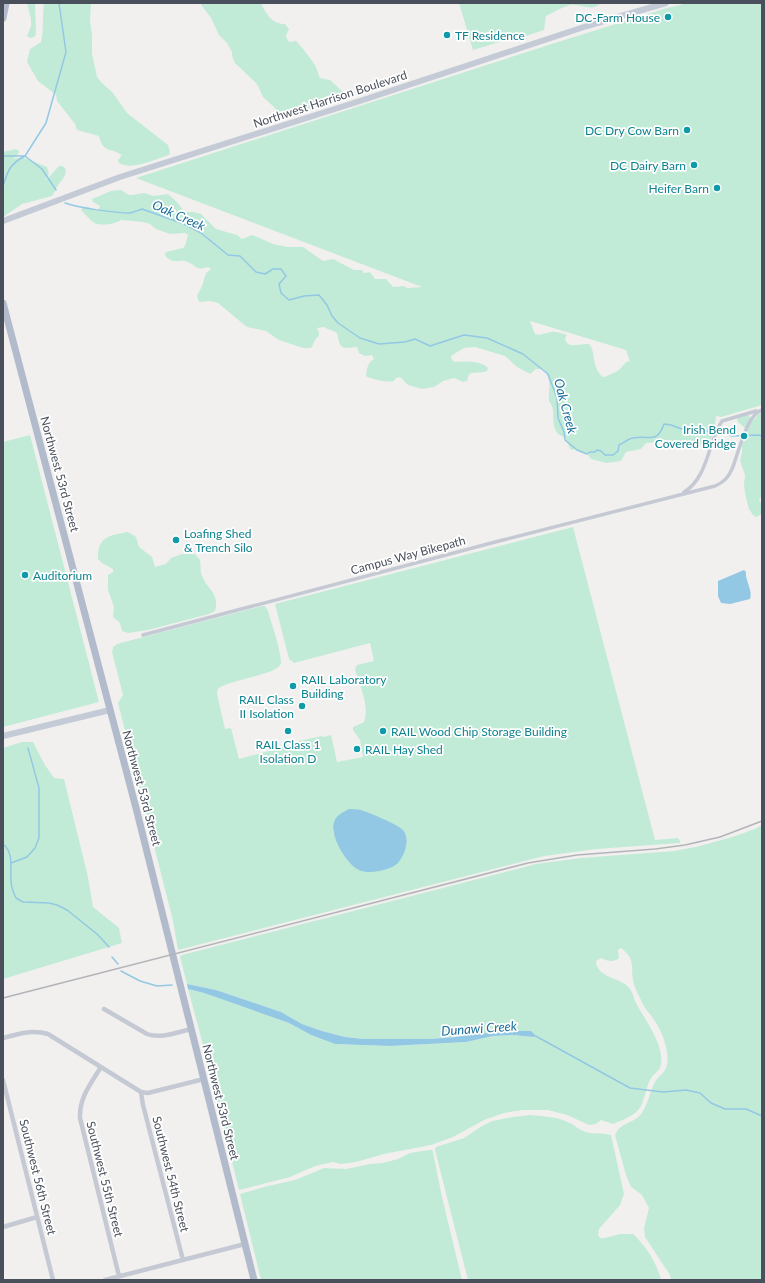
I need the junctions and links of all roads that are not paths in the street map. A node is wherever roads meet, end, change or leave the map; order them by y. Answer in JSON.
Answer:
{"nodes":[{"id":1,"x":6,"y":3,"type":"edge"},
{"id":2,"x":666,"y":3,"type":"edge"},
{"id":3,"x":3,"y":18,"type":"edge"},
{"id":4,"x":3,"y":221,"type":"edge"},
{"id":5,"x":3,"y":303,"type":"edge"},
{"id":6,"x":760,"y":410,"type":"edge"},
{"id":7,"x":679,"y":495,"type":"junction"},
{"id":8,"x":143,"y":635,"type":"dead end"},
{"id":9,"x":110,"y":710,"type":"junction"},
{"id":10,"x":3,"y":736,"type":"edge"},
{"id":11,"x":104,"y":1010,"type":"dead end"},
{"id":12,"x":192,"y":1029,"type":"junction"},
{"id":13,"x":3,"y":1038,"type":"edge"},
{"id":14,"x":101,"y":1067,"type":"junction"},
{"id":15,"x":204,"y":1078,"type":"junction"},
{"id":16,"x":3,"y":1080,"type":"edge"},
{"id":17,"x":141,"y":1092,"type":"junction"},
{"id":18,"x":37,"y":1217,"type":"junction"},
{"id":19,"x":3,"y":1227,"type":"edge"},
{"id":20,"x":245,"y":1244,"type":"junction"},
{"id":21,"x":183,"y":1260,"type":"junction"},
{"id":22,"x":119,"y":1276,"type":"junction"},
{"id":23,"x":53,"y":1280,"type":"edge"},
{"id":24,"x":105,"y":1280,"type":"edge"},
{"id":25,"x":254,"y":1280,"type":"edge"}],
"edges":[{"from":1,"to":3,"type":"main road"},
{"from":2,"to":4,"type":"main road","name":"Northwest Harrison Boulevard"},
{"from":5,"to":9,"type":"main road","name":"Northwest 53rd Street"},
{"from":6,"to":7,"type":"street","name":"Campus Way Bikepath"},
{"from":6,"to":7,"type":"street","name":"Campus Way Bikepath"},
{"from":7,"to":8,"type":"street","name":"Campus Way Bikepath"},
{"from":9,"to":10,"type":"main road"},
{"from":9,"to":12,"type":"main road","name":"Northwest 53rd Street"},
{"from":11,"to":12,"type":"street"},
{"from":12,"to":15,"type":"main road","name":"Northwest 53rd Street"},
{"from":13,"to":14,"type":"street"},
{"from":14,"to":17,"type":"street"},
{"from":14,"to":22,"type":"street","name":"Southwest 55th Street"},
{"from":15,"to":17,"type":"street"},
{"from":15,"to":20,"type":"main road","name":"Northwest 53rd Street"},
{"from":16,"to":18,"type":"street","name":"Southwest 56th Street"},
{"from":17,"to":21,"type":"street","name":"Southwest 54th Street"},
{"from":18,"to":19,"type":"street"},
{"from":18,"to":23,"type":"street","name":"Southwest 56th Street"},
{"from":20,"to":21,"type":"street"},
{"from":20,"to":25,"type":"main road","name":"Northwest 53rd Street"},
{"from":21,"to":22,"type":"street"},
{"from":22,"to":24,"type":"street"}]}
